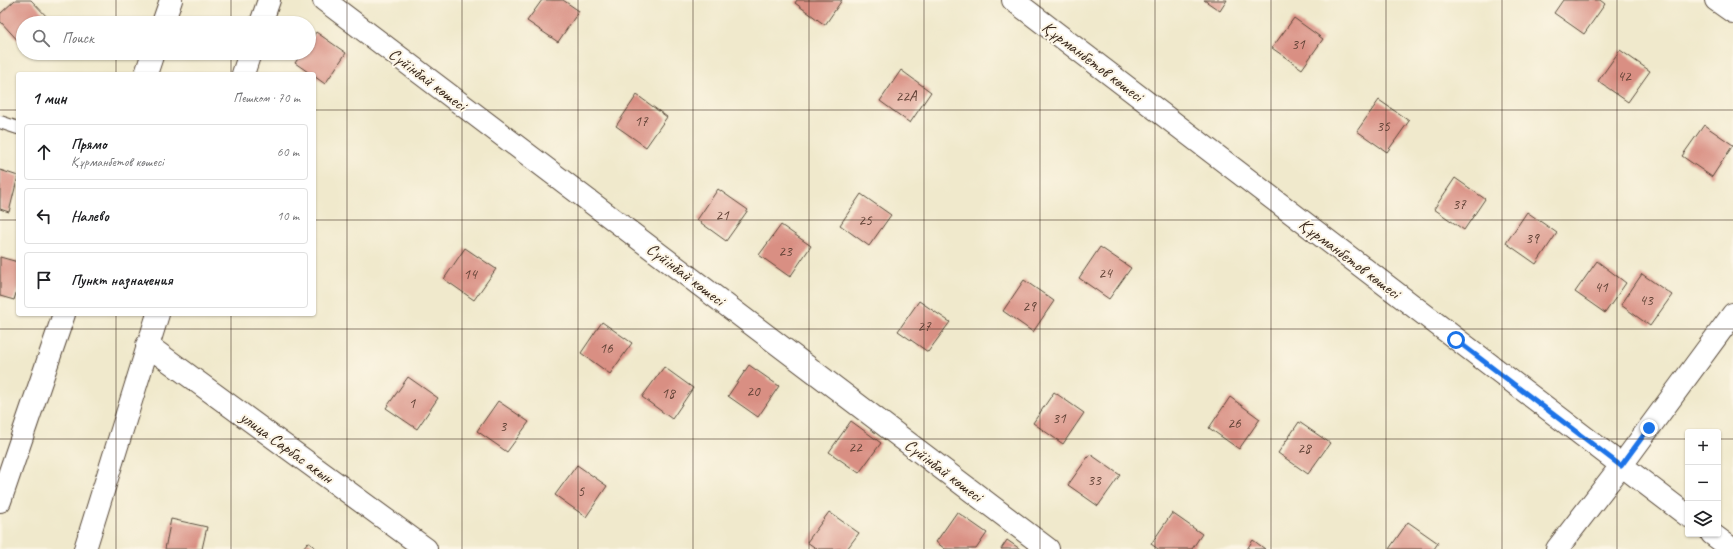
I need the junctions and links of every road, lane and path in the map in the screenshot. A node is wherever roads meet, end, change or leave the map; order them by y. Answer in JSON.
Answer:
{"nodes":[{"id":1,"x":171,"y":0,"type":"edge"},
{"id":2,"x":269,"y":0,"type":"edge"},
{"id":3,"x":324,"y":0,"type":"edge"},
{"id":4,"x":1013,"y":0,"type":"edge"},
{"id":5,"x":1716,"y":0,"type":"edge"},
{"id":6,"x":1733,"y":12,"type":"edge"},
{"id":7,"x":165,"y":16,"type":"edge"},
{"id":8,"x":263,"y":16,"type":"edge"},
{"id":9,"x":151,"y":60,"type":"edge"},
{"id":10,"x":248,"y":60,"type":"edge"},
{"id":11,"x":147,"y":72,"type":"edge"},
{"id":12,"x":244,"y":72,"type":"edge"},
{"id":13,"x":0,"y":122,"type":"edge"},
{"id":14,"x":16,"y":127,"type":"edge"},
{"id":15,"x":1733,"y":314,"type":"edge"},
{"id":16,"x":63,"y":316,"type":"edge"},
{"id":17,"x":157,"y":316,"type":"edge"},
{"id":18,"x":148,"y":345,"type":"junction"},
{"id":19,"x":1621,"y":466,"type":"junction"},
{"id":20,"x":0,"y":501,"type":"edge"},
{"id":21,"x":1685,"y":514,"type":"edge"},
{"id":22,"x":1716,"y":537,"type":"edge"},
{"id":23,"x":85,"y":549,"type":"edge"},
{"id":24,"x":426,"y":549,"type":"edge"},
{"id":25,"x":1048,"y":549,"type":"edge"},
{"id":26,"x":1557,"y":549,"type":"edge"},
{"id":27,"x":1732,"y":549,"type":"edge"}],
"edges":[{"from":1,"to":7,"type":"street"},
{"from":2,"to":8,"type":"street"},
{"from":3,"to":25,"type":"street","name":"Сүйінбай көшесі"},
{"from":4,"to":19,"type":"street","name":"Құрманбетов көшесі"},
{"from":5,"to":6,"type":"street"},
{"from":9,"to":11,"type":"street"},
{"from":10,"to":12,"type":"street"},
{"from":13,"to":14,"type":"lane"},
{"from":15,"to":19,"type":"street"},
{"from":16,"to":20,"type":"street"},
{"from":17,"to":18,"type":"street"},
{"from":18,"to":23,"type":"street"},
{"from":18,"to":24,"type":"street","name":"улица Сарбас акын"},
{"from":19,"to":21,"type":"street","name":"Құрманбетов көшесі"},
{"from":19,"to":26,"type":"street"},
{"from":22,"to":27,"type":"street"}]}
